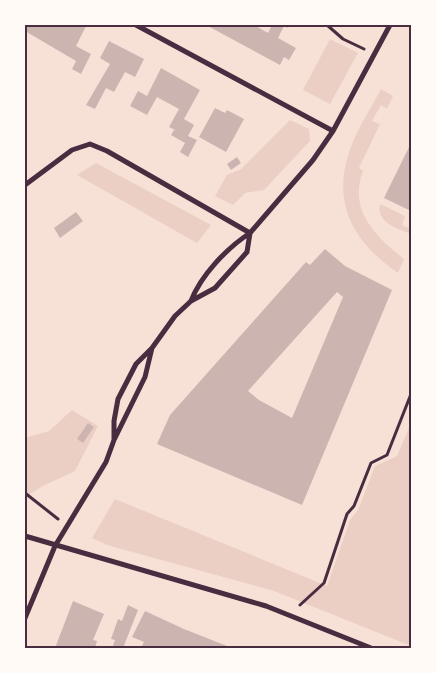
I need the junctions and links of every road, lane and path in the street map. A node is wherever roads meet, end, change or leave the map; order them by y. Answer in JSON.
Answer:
{"nodes":[{"id":1,"x":136,"y":25,"type":"edge"},
{"id":2,"x":327,"y":25,"type":"edge"},
{"id":3,"x":390,"y":25,"type":"edge"},
{"id":4,"x":374,"y":55,"type":"junction"},
{"id":5,"x":333,"y":131,"type":"junction"},
{"id":6,"x":25,"y":185,"type":"edge"},
{"id":7,"x":250,"y":232,"type":"junction"},
{"id":8,"x":191,"y":301,"type":"junction"},
{"id":9,"x":152,"y":348,"type":"junction"},
{"id":10,"x":411,"y":394,"type":"edge"},
{"id":11,"x":114,"y":440,"type":"junction"},
{"id":12,"x":25,"y":493,"type":"edge"},
{"id":13,"x":66,"y":525,"type":"junction"},
{"id":14,"x":25,"y":536,"type":"edge"},
{"id":15,"x":55,"y":546,"type":"junction"},
{"id":16,"x":294,"y":616,"type":"junction"},
{"id":17,"x":25,"y":618,"type":"edge"},
{"id":18,"x":371,"y":648,"type":"edge"}],
"edges":[{"from":1,"to":5,"type":"street"},
{"from":2,"to":4,"type":"path"},
{"from":3,"to":4,"type":"street"},
{"from":4,"to":5,"type":"street"},
{"from":5,"to":7,"type":"street"},
{"from":6,"to":7,"type":"street"},
{"from":7,"to":8,"type":"street"},
{"from":7,"to":8,"type":"street"},
{"from":8,"to":9,"type":"street"},
{"from":9,"to":11,"type":"street"},
{"from":9,"to":11,"type":"street"},
{"from":10,"to":16,"type":"path"},
{"from":11,"to":13,"type":"street"},
{"from":12,"to":13,"type":"path"},
{"from":13,"to":15,"type":"street"},
{"from":14,"to":15,"type":"street"},
{"from":15,"to":16,"type":"street"},
{"from":15,"to":17,"type":"street"},
{"from":16,"to":18,"type":"street"}]}
